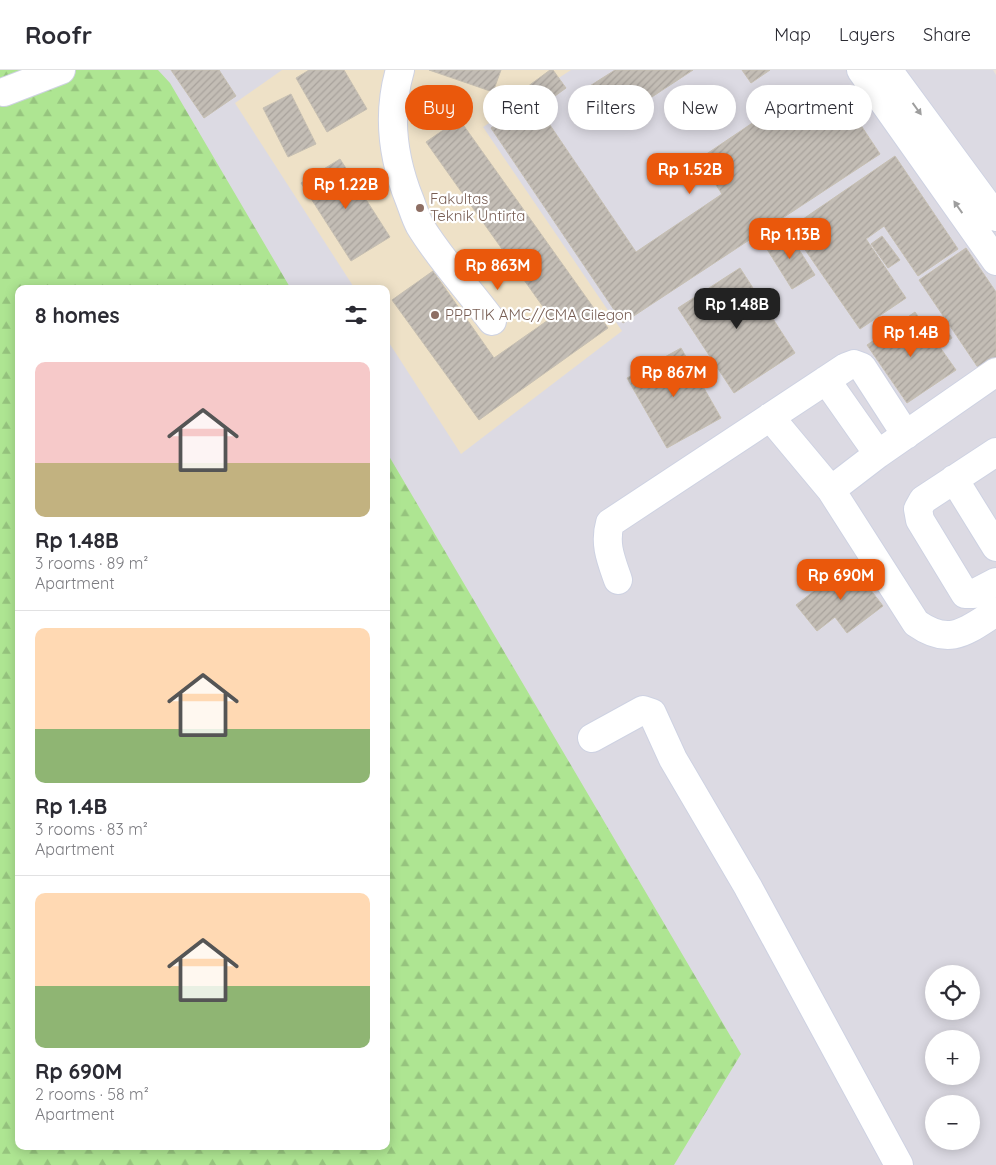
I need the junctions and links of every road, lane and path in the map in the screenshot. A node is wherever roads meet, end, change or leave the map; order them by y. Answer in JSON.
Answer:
{"nodes":[{"id":1,"x":61,"y":70,"type":"edge"},
{"id":2,"x":400,"y":70,"type":"edge"},
{"id":3,"x":861,"y":70,"type":"edge"},
{"id":4,"x":888,"y":70,"type":"edge"},
{"id":5,"x":4,"y":92,"type":"dead end"},
{"id":6,"x":996,"y":217,"type":"edge"},
{"id":7,"x":992,"y":245,"type":"edge"},
{"id":8,"x":492,"y":321,"type":"dead end"},
{"id":9,"x":996,"y":372,"type":"edge"},
{"id":10,"x":826,"y":380,"type":"junction"},
{"id":11,"x":770,"y":417,"type":"junction"},
{"id":12,"x":906,"y":435,"type":"junction"},
{"id":13,"x":996,"y":452,"type":"edge"},
{"id":14,"x":878,"y":454,"type":"junction"},
{"id":15,"x":954,"y":479,"type":"junction"},
{"id":16,"x":831,"y":490,"type":"junction"},
{"id":17,"x":996,"y":547,"type":"edge"},
{"id":18,"x":618,"y":580,"type":"dead end"},
{"id":19,"x":996,"y":582,"type":"edge"},
{"id":20,"x":996,"y":612,"type":"edge"},
{"id":21,"x":592,"y":738,"type":"dead end"},
{"id":22,"x":899,"y":1165,"type":"edge"}],
"edges":[{"from":1,"to":5,"type":"lane"},
{"from":2,"to":8,"type":"lane"},
{"from":7,"to":3,"type":"lane","one_way":true},
{"from":4,"to":6,"type":"lane","one_way":true},
{"from":9,"to":12,"type":"lane"},
{"from":10,"to":11,"type":"lane"},
{"from":10,"to":12,"type":"lane"},
{"from":10,"to":14,"type":"lane"},
{"from":11,"to":16,"type":"lane"},
{"from":11,"to":18,"type":"lane"},
{"from":12,"to":14,"type":"lane"},
{"from":13,"to":15,"type":"lane"},
{"from":14,"to":16,"type":"lane"},
{"from":15,"to":17,"type":"lane"},
{"from":15,"to":19,"type":"lane"},
{"from":16,"to":20,"type":"lane"},
{"from":21,"to":22,"type":"lane"}]}
